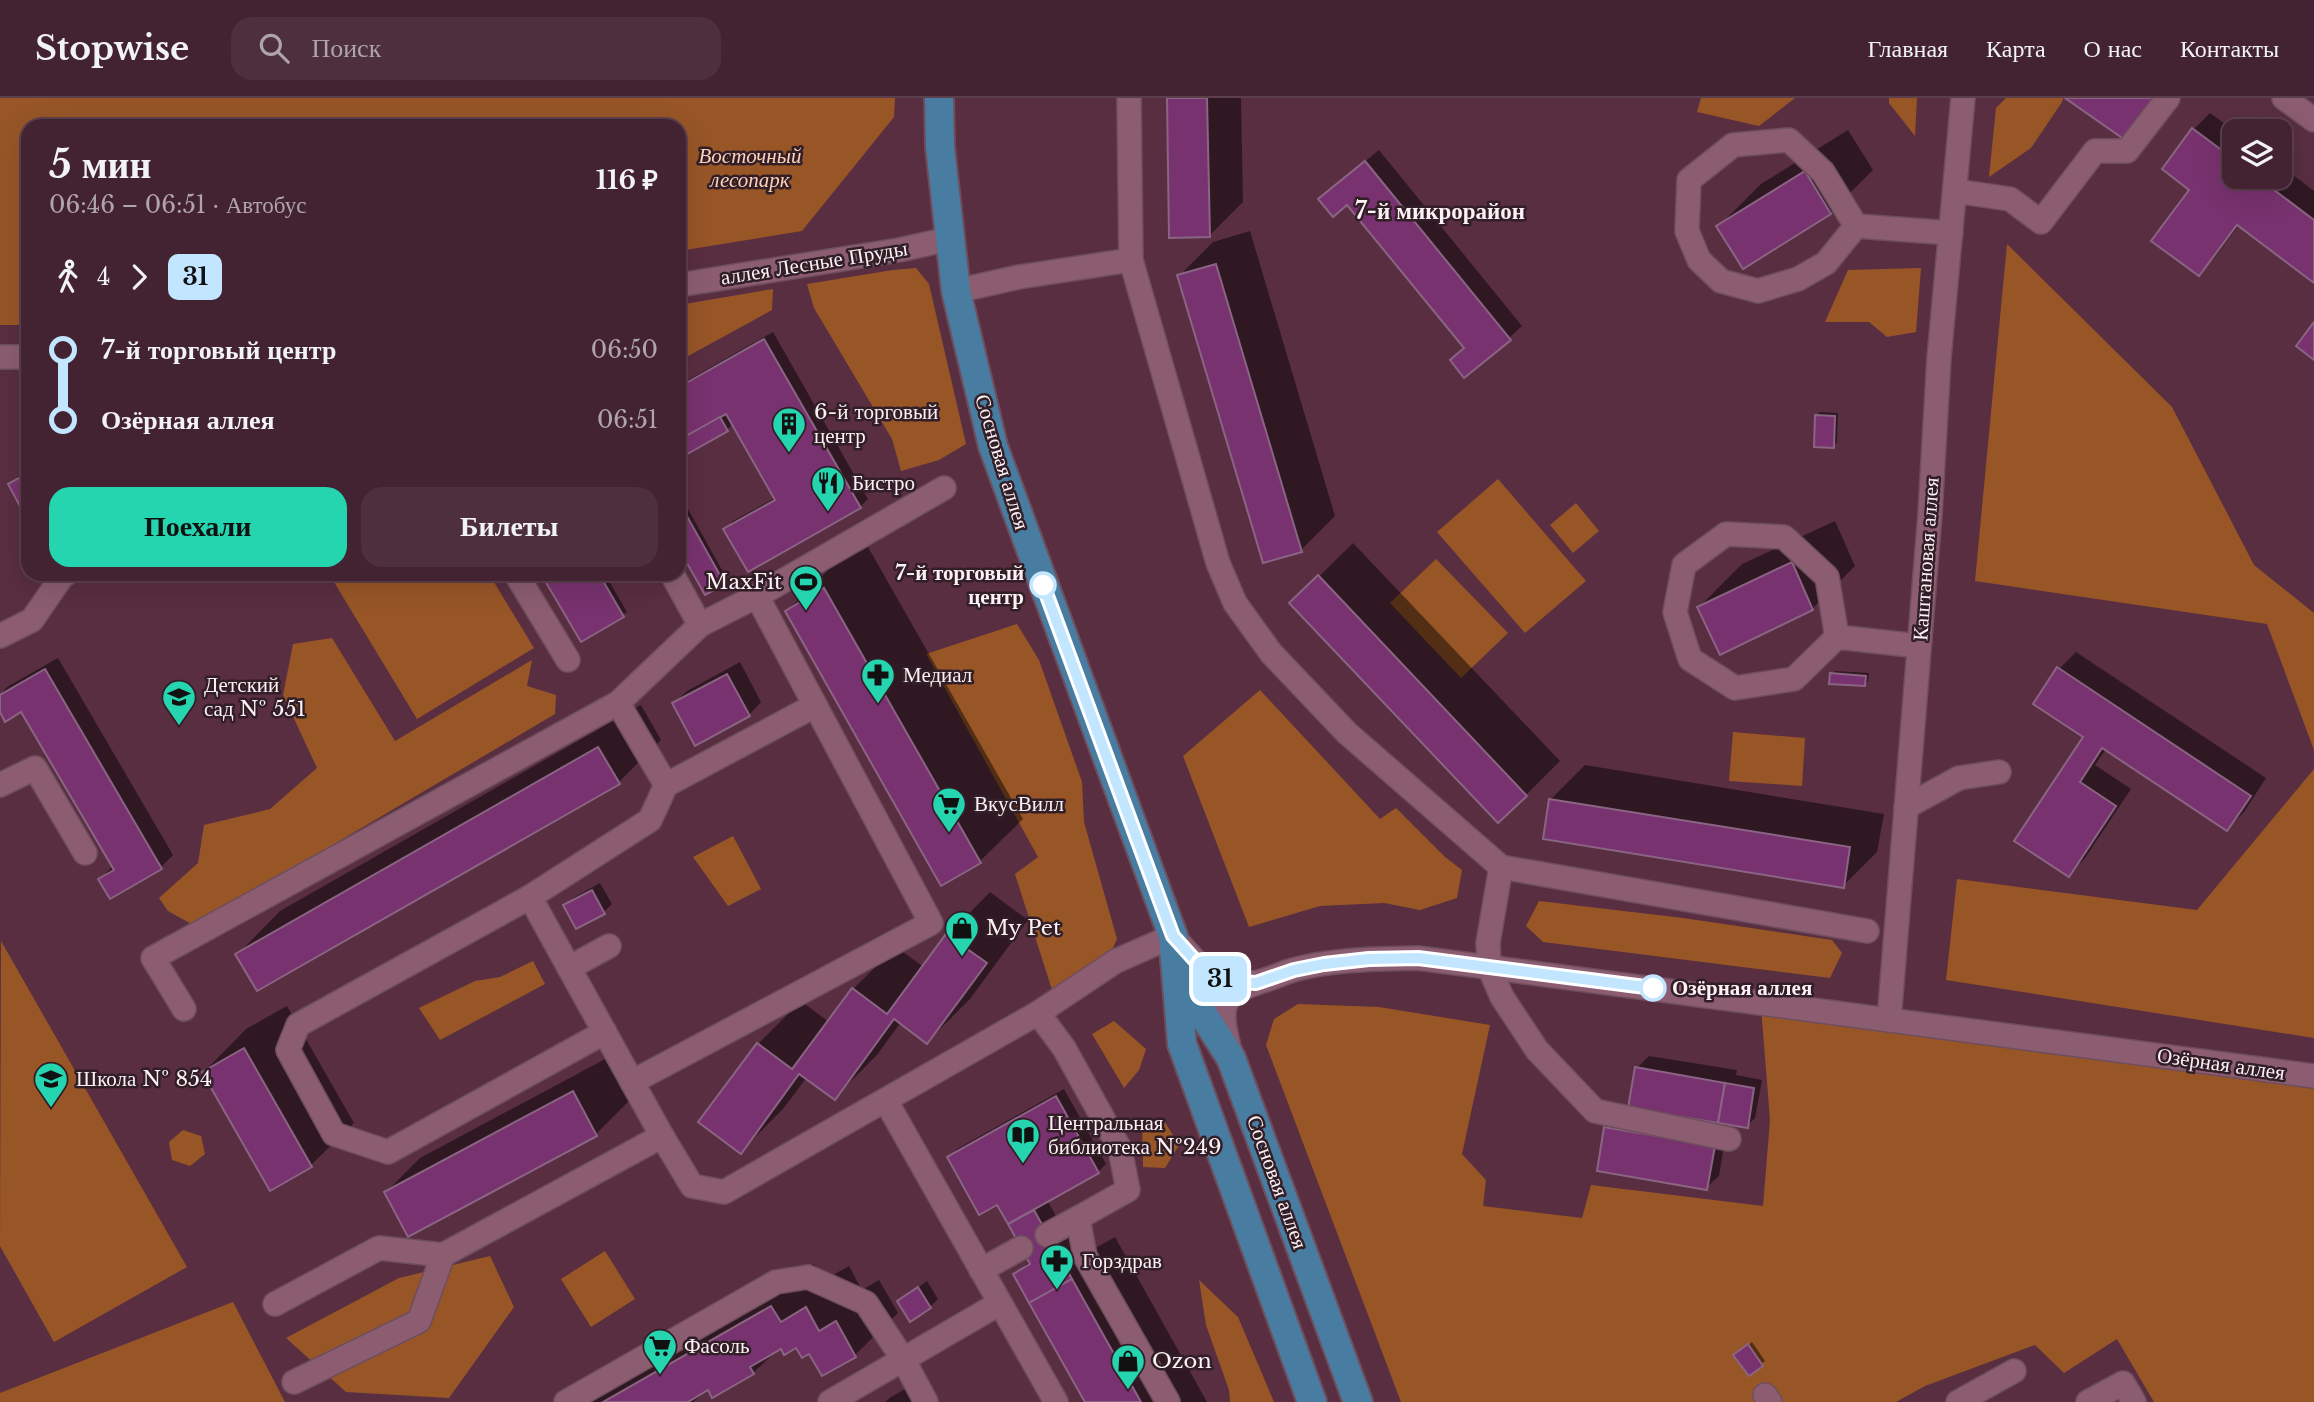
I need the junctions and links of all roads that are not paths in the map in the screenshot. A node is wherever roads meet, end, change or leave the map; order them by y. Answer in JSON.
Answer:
{"nodes":[{"id":1,"x":939,"y":98,"type":"edge"},
{"id":2,"x":1129,"y":98,"type":"edge"},
{"id":3,"x":1963,"y":98,"type":"edge"},
{"id":4,"x":2168,"y":98,"type":"edge"},
{"id":5,"x":2284,"y":98,"type":"edge"},
{"id":6,"x":2314,"y":120,"type":"edge"},
{"id":7,"x":1955,"y":191,"type":"junction"},
{"id":8,"x":1856,"y":226,"type":"junction"},
{"id":9,"x":1951,"y":233,"type":"junction"},
{"id":10,"x":949,"y":239,"type":"junction"},
{"id":11,"x":1130,"y":260,"type":"junction"},
{"id":12,"x":686,"y":284,"type":"edge"},
{"id":13,"x":956,"y":291,"type":"junction"},
{"id":14,"x":0,"y":357,"type":"edge"},
{"id":15,"x":21,"y":357,"type":"edge"},
{"id":16,"x":944,"y":488,"type":"dead end"},
{"id":17,"x":59,"y":581,"type":"edge"},
{"id":18,"x":520,"y":581,"type":"edge"},
{"id":19,"x":676,"y":581,"type":"edge"},
{"id":20,"x":757,"y":596,"type":"junction"},
{"id":21,"x":700,"y":625,"type":"junction"},
{"id":22,"x":0,"y":636,"type":"edge"},
{"id":23,"x":1838,"y":637,"type":"junction"},
{"id":24,"x":1919,"y":646,"type":"junction"},
{"id":25,"x":568,"y":660,"type":"dead end"},
{"id":26,"x":618,"y":703,"type":"junction"},
{"id":27,"x":814,"y":706,"type":"junction"},
{"id":28,"x":1999,"y":772,"type":"dead end"},
{"id":29,"x":0,"y":785,"type":"edge"},
{"id":30,"x":666,"y":785,"type":"junction"},
{"id":31,"x":1906,"y":807,"type":"junction"},
{"id":32,"x":85,"y":853,"type":"dead end"},
{"id":33,"x":1501,"y":867,"type":"junction"},
{"id":34,"x":530,"y":897,"type":"junction"},
{"id":35,"x":1867,"y":931,"type":"dead end"},
{"id":36,"x":1173,"y":936,"type":"junction"},
{"id":37,"x":609,"y":946,"type":"dead end"},
{"id":38,"x":1489,"y":967,"type":"junction"},
{"id":39,"x":569,"y":968,"type":"junction"},
{"id":40,"x":1188,"y":970,"type":"junction"},
{"id":41,"x":1256,"y":983,"type":"junction"},
{"id":42,"x":184,"y":1009,"type":"dead end"},
{"id":43,"x":1038,"y":1013,"type":"junction"},
{"id":44,"x":1889,"y":1020,"type":"junction"},
{"id":45,"x":605,"y":1032,"type":"junction"},
{"id":46,"x":1231,"y":1058,"type":"junction"},
{"id":47,"x":2314,"y":1076,"type":"edge"},
{"id":48,"x":632,"y":1082,"type":"junction"},
{"id":49,"x":886,"y":1101,"type":"junction"},
{"id":50,"x":662,"y":1136,"type":"junction"},
{"id":51,"x":1728,"y":1139,"type":"dead end"},
{"id":52,"x":1078,"y":1218,"type":"junction"},
{"id":53,"x":1048,"y":1235,"type":"dead end"},
{"id":54,"x":1021,"y":1248,"type":"dead end"},
{"id":55,"x":443,"y":1255,"type":"junction"},
{"id":56,"x":981,"y":1270,"type":"junction"},
{"id":57,"x":1000,"y":1303,"type":"junction"},
{"id":58,"x":275,"y":1304,"type":"dead end"},
{"id":59,"x":902,"y":1359,"type":"junction"},
{"id":60,"x":2014,"y":1371,"type":"dead end"},
{"id":61,"x":294,"y":1382,"type":"dead end"},
{"id":62,"x":566,"y":1402,"type":"edge"},
{"id":63,"x":830,"y":1402,"type":"edge"},
{"id":64,"x":926,"y":1402,"type":"edge"},
{"id":65,"x":1056,"y":1402,"type":"edge"},
{"id":66,"x":1168,"y":1402,"type":"edge"},
{"id":67,"x":1312,"y":1402,"type":"edge"},
{"id":68,"x":1358,"y":1402,"type":"edge"},
{"id":69,"x":1958,"y":1402,"type":"edge"},
{"id":70,"x":2088,"y":1402,"type":"edge"},
{"id":71,"x":2134,"y":1402,"type":"edge"}],
"edges":[{"from":1,"to":10,"type":"main road","name":"Сосновая аллея"},
{"from":2,"to":11,"type":"street"},
{"from":3,"to":7,"type":"street","name":"Каштановая аллея"},
{"from":4,"to":7,"type":"street"},
{"from":5,"to":6,"type":"street"},
{"from":7,"to":9,"type":"street","name":"Каштановая аллея"},
{"from":8,"to":8,"type":"street"},
{"from":8,"to":9,"type":"street"},
{"from":9,"to":24,"type":"street","name":"Каштановая аллея"},
{"from":10,"to":12,"type":"street","name":"аллея Лесные Пруды"},
{"from":10,"to":13,"type":"main road","name":"Сосновая аллея"},
{"from":11,"to":13,"type":"street"},
{"from":11,"to":33,"type":"street"},
{"from":13,"to":36,"type":"main road","name":"Сосновая аллея"},
{"from":14,"to":15,"type":"street"},
{"from":16,"to":20,"type":"street"},
{"from":17,"to":22,"type":"street"},
{"from":18,"to":25,"type":"street"},
{"from":19,"to":21,"type":"street"},
{"from":20,"to":21,"type":"street"},
{"from":20,"to":27,"type":"street"},
{"from":21,"to":26,"type":"street"},
{"from":23,"to":23,"type":"street"},
{"from":23,"to":24,"type":"street"},
{"from":24,"to":31,"type":"street","name":"Каштановая аллея"},
{"from":26,"to":30,"type":"street"},
{"from":26,"to":42,"type":"street"},
{"from":27,"to":30,"type":"street"},
{"from":27,"to":48,"type":"street"},
{"from":28,"to":31,"type":"street"},
{"from":29,"to":32,"type":"street"},
{"from":30,"to":34,"type":"street"},
{"from":31,"to":44,"type":"street","name":"Каштановая аллея"},
{"from":33,"to":35,"type":"street"},
{"from":33,"to":38,"type":"street"},
{"from":34,"to":39,"type":"street"},
{"from":34,"to":45,"type":"street"},
{"from":36,"to":40,"type":"main road","name":"Сосновая аллея"},
{"from":36,"to":43,"type":"street"},
{"from":37,"to":39,"type":"street"},
{"from":38,"to":41,"type":"street","name":"Озёрная аллея"},
{"from":38,"to":44,"type":"street","name":"Озёрная аллея"},
{"from":38,"to":51,"type":"street"},
{"from":39,"to":45,"type":"street"},
{"from":40,"to":41,"type":"street"},
{"from":40,"to":46,"type":"main road","name":"Сосновая аллея"},
{"from":40,"to":67,"type":"main road","name":"Сосновая аллея"},
{"from":41,"to":46,"type":"street"},
{"from":43,"to":49,"type":"street"},
{"from":43,"to":52,"type":"street"},
{"from":44,"to":47,"type":"street","name":"Озёрная аллея"},
{"from":45,"to":48,"type":"street"},
{"from":46,"to":68,"type":"main road","name":"Сосновая аллея"},
{"from":48,"to":50,"type":"street"},
{"from":49,"to":50,"type":"street"},
{"from":49,"to":56,"type":"street"},
{"from":50,"to":55,"type":"street"},
{"from":52,"to":53,"type":"street"},
{"from":52,"to":66,"type":"street"},
{"from":54,"to":56,"type":"street"},
{"from":55,"to":58,"type":"street"},
{"from":55,"to":61,"type":"street"},
{"from":56,"to":57,"type":"street"},
{"from":57,"to":59,"type":"street"},
{"from":57,"to":65,"type":"street"},
{"from":59,"to":62,"type":"street"},
{"from":59,"to":63,"type":"street"},
{"from":59,"to":64,"type":"street"},
{"from":60,"to":69,"type":"street"},
{"from":70,"to":71,"type":"street"}]}
